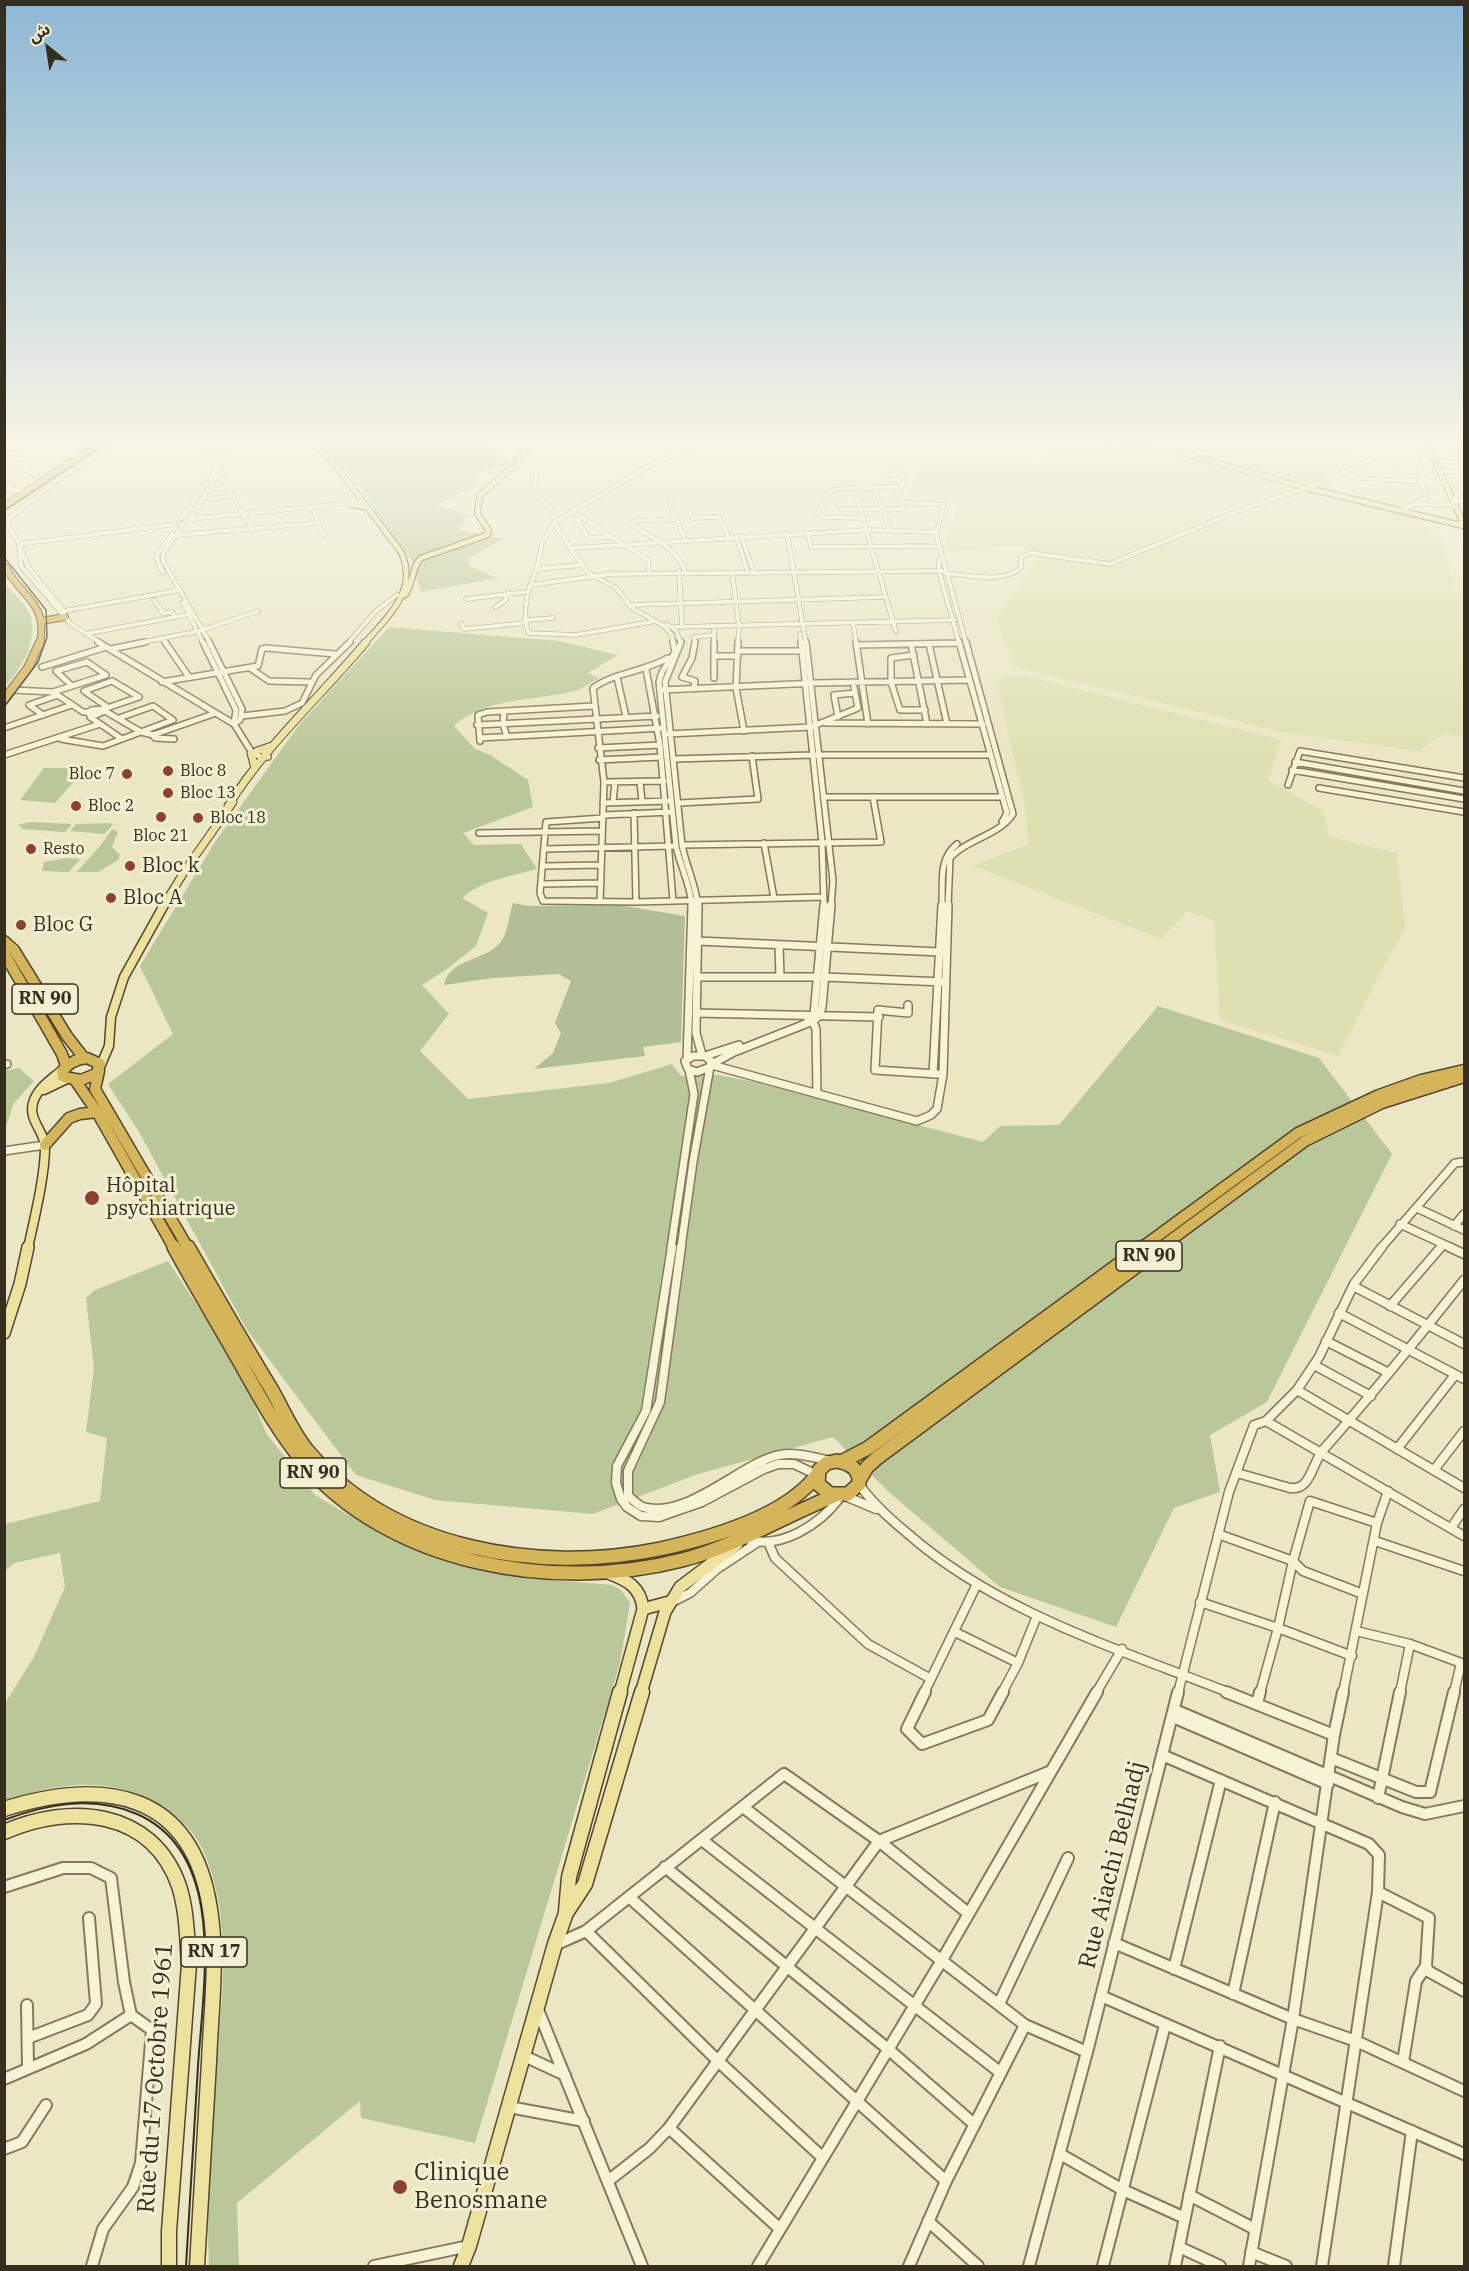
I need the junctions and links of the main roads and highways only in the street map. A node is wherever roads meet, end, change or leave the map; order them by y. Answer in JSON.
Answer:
{"nodes":[{"id":1,"x":396,"y":547,"type":"edge"},
{"id":2,"x":455,"y":547,"type":"edge"},
{"id":3,"x":5,"y":568,"type":"edge"},
{"id":4,"x":4,"y":577,"type":"edge"},
{"id":5,"x":400,"y":596,"type":"junction"},
{"id":6,"x":64,"y":615,"type":"road end"},
{"id":7,"x":41,"y":621,"type":"junction"},
{"id":8,"x":9,"y":690,"type":"edge"},
{"id":9,"x":4,"y":700,"type":"edge"},
{"id":10,"x":297,"y":718,"type":"junction"},
{"id":11,"x":274,"y":745,"type":"junction"},
{"id":12,"x":266,"y":757,"type":"junction"},
{"id":13,"x":255,"y":768,"type":"junction"},
{"id":14,"x":228,"y":806,"type":"junction"},
{"id":15,"x":4,"y":941,"type":"edge"},
{"id":16,"x":4,"y":953,"type":"edge"},
{"id":17,"x":110,"y":1041,"type":"junction"},
{"id":18,"x":86,"y":1058,"type":"junction"},
{"id":19,"x":100,"y":1069,"type":"junction"},
{"id":20,"x":1464,"y":1070,"type":"edge"},
{"id":21,"x":68,"y":1074,"type":"junction"},
{"id":22,"x":1464,"y":1077,"type":"edge"},
{"id":23,"x":97,"y":1112,"type":"junction"},
{"id":24,"x":45,"y":1146,"type":"junction"},
{"id":25,"x":4,"y":1333,"type":"edge"},
{"id":26,"x":837,"y":1462,"type":"junction"},
{"id":27,"x":817,"y":1475,"type":"junction"},
{"id":28,"x":860,"y":1482,"type":"junction"},
{"id":29,"x":839,"y":1496,"type":"junction"},
{"id":30,"x":747,"y":1540,"type":"junction"},
{"id":31,"x":608,"y":1573,"type":"junction"},
{"id":32,"x":669,"y":1602,"type":"junction"},
{"id":33,"x":643,"y":1609,"type":"junction"},
{"id":34,"x":4,"y":1809,"type":"edge"},
{"id":35,"x":4,"y":1832,"type":"edge"},
{"id":36,"x":566,"y":1913,"type":"junction"},
{"id":37,"x":169,"y":2266,"type":"edge"},
{"id":38,"x":197,"y":2266,"type":"edge"},
{"id":39,"x":461,"y":2266,"type":"edge"}],
"edges":[{"from":1,"to":5,"type":"main road"},
{"from":2,"to":5,"type":"main road"},
{"from":3,"to":7,"type":"highway"},
{"from":4,"to":8,"type":"highway"},
{"from":5,"to":10,"type":"main road"},
{"from":6,"to":7,"type":"highway"},
{"from":7,"to":8,"type":"highway"},
{"from":8,"to":9,"type":"highway"},
{"from":10,"to":11,"type":"main road"},
{"from":10,"to":12,"type":"main road"},
{"from":11,"to":12,"type":"main road"},
{"from":11,"to":13,"type":"main road"},
{"from":12,"to":13,"type":"main road"},
{"from":12,"to":14,"type":"main road"},
{"from":13,"to":14,"type":"main road"},
{"from":14,"to":17,"type":"main road"},
{"from":15,"to":18,"type":"highway","number":"RN 90"},
{"from":16,"to":21,"type":"highway","number":"RN 90"},
{"from":17,"to":18,"type":"main road"},
{"from":17,"to":19,"type":"main road"},
{"from":18,"to":19,"type":"highway"},
{"from":18,"to":21,"type":"highway"},
{"from":19,"to":21,"type":"highway"},
{"from":19,"to":27,"type":"highway","number":"RN 90"},
{"from":20,"to":26,"type":"highway","number":"RN 90"},
{"from":21,"to":23,"type":"highway","number":"RN 90"},
{"from":21,"to":24,"type":"main road"},
{"from":22,"to":28,"type":"highway","number":"RN 90"},
{"from":23,"to":24,"type":"highway"},
{"from":23,"to":31,"type":"highway","number":"RN 90"},
{"from":24,"to":25,"type":"main road"},
{"from":26,"to":27,"type":"highway"},
{"from":26,"to":28,"type":"highway"},
{"from":27,"to":29,"type":"highway"},
{"from":28,"to":29,"type":"highway"},
{"from":29,"to":30,"type":"highway","number":"RN 90"},
{"from":30,"to":31,"type":"highway","number":"RN 90"},
{"from":30,"to":32,"type":"main road"},
{"from":31,"to":33,"type":"main road"},
{"from":32,"to":33,"type":"main road"},
{"from":32,"to":36,"type":"main road"},
{"from":33,"to":36,"type":"main road"},
{"from":34,"to":38,"type":"main road","number":"RN 17"},
{"from":35,"to":37,"type":"main road","name":"Rue du 17 Octobre 1961","number":"RN 17"},
{"from":36,"to":39,"type":"main road"}]}
